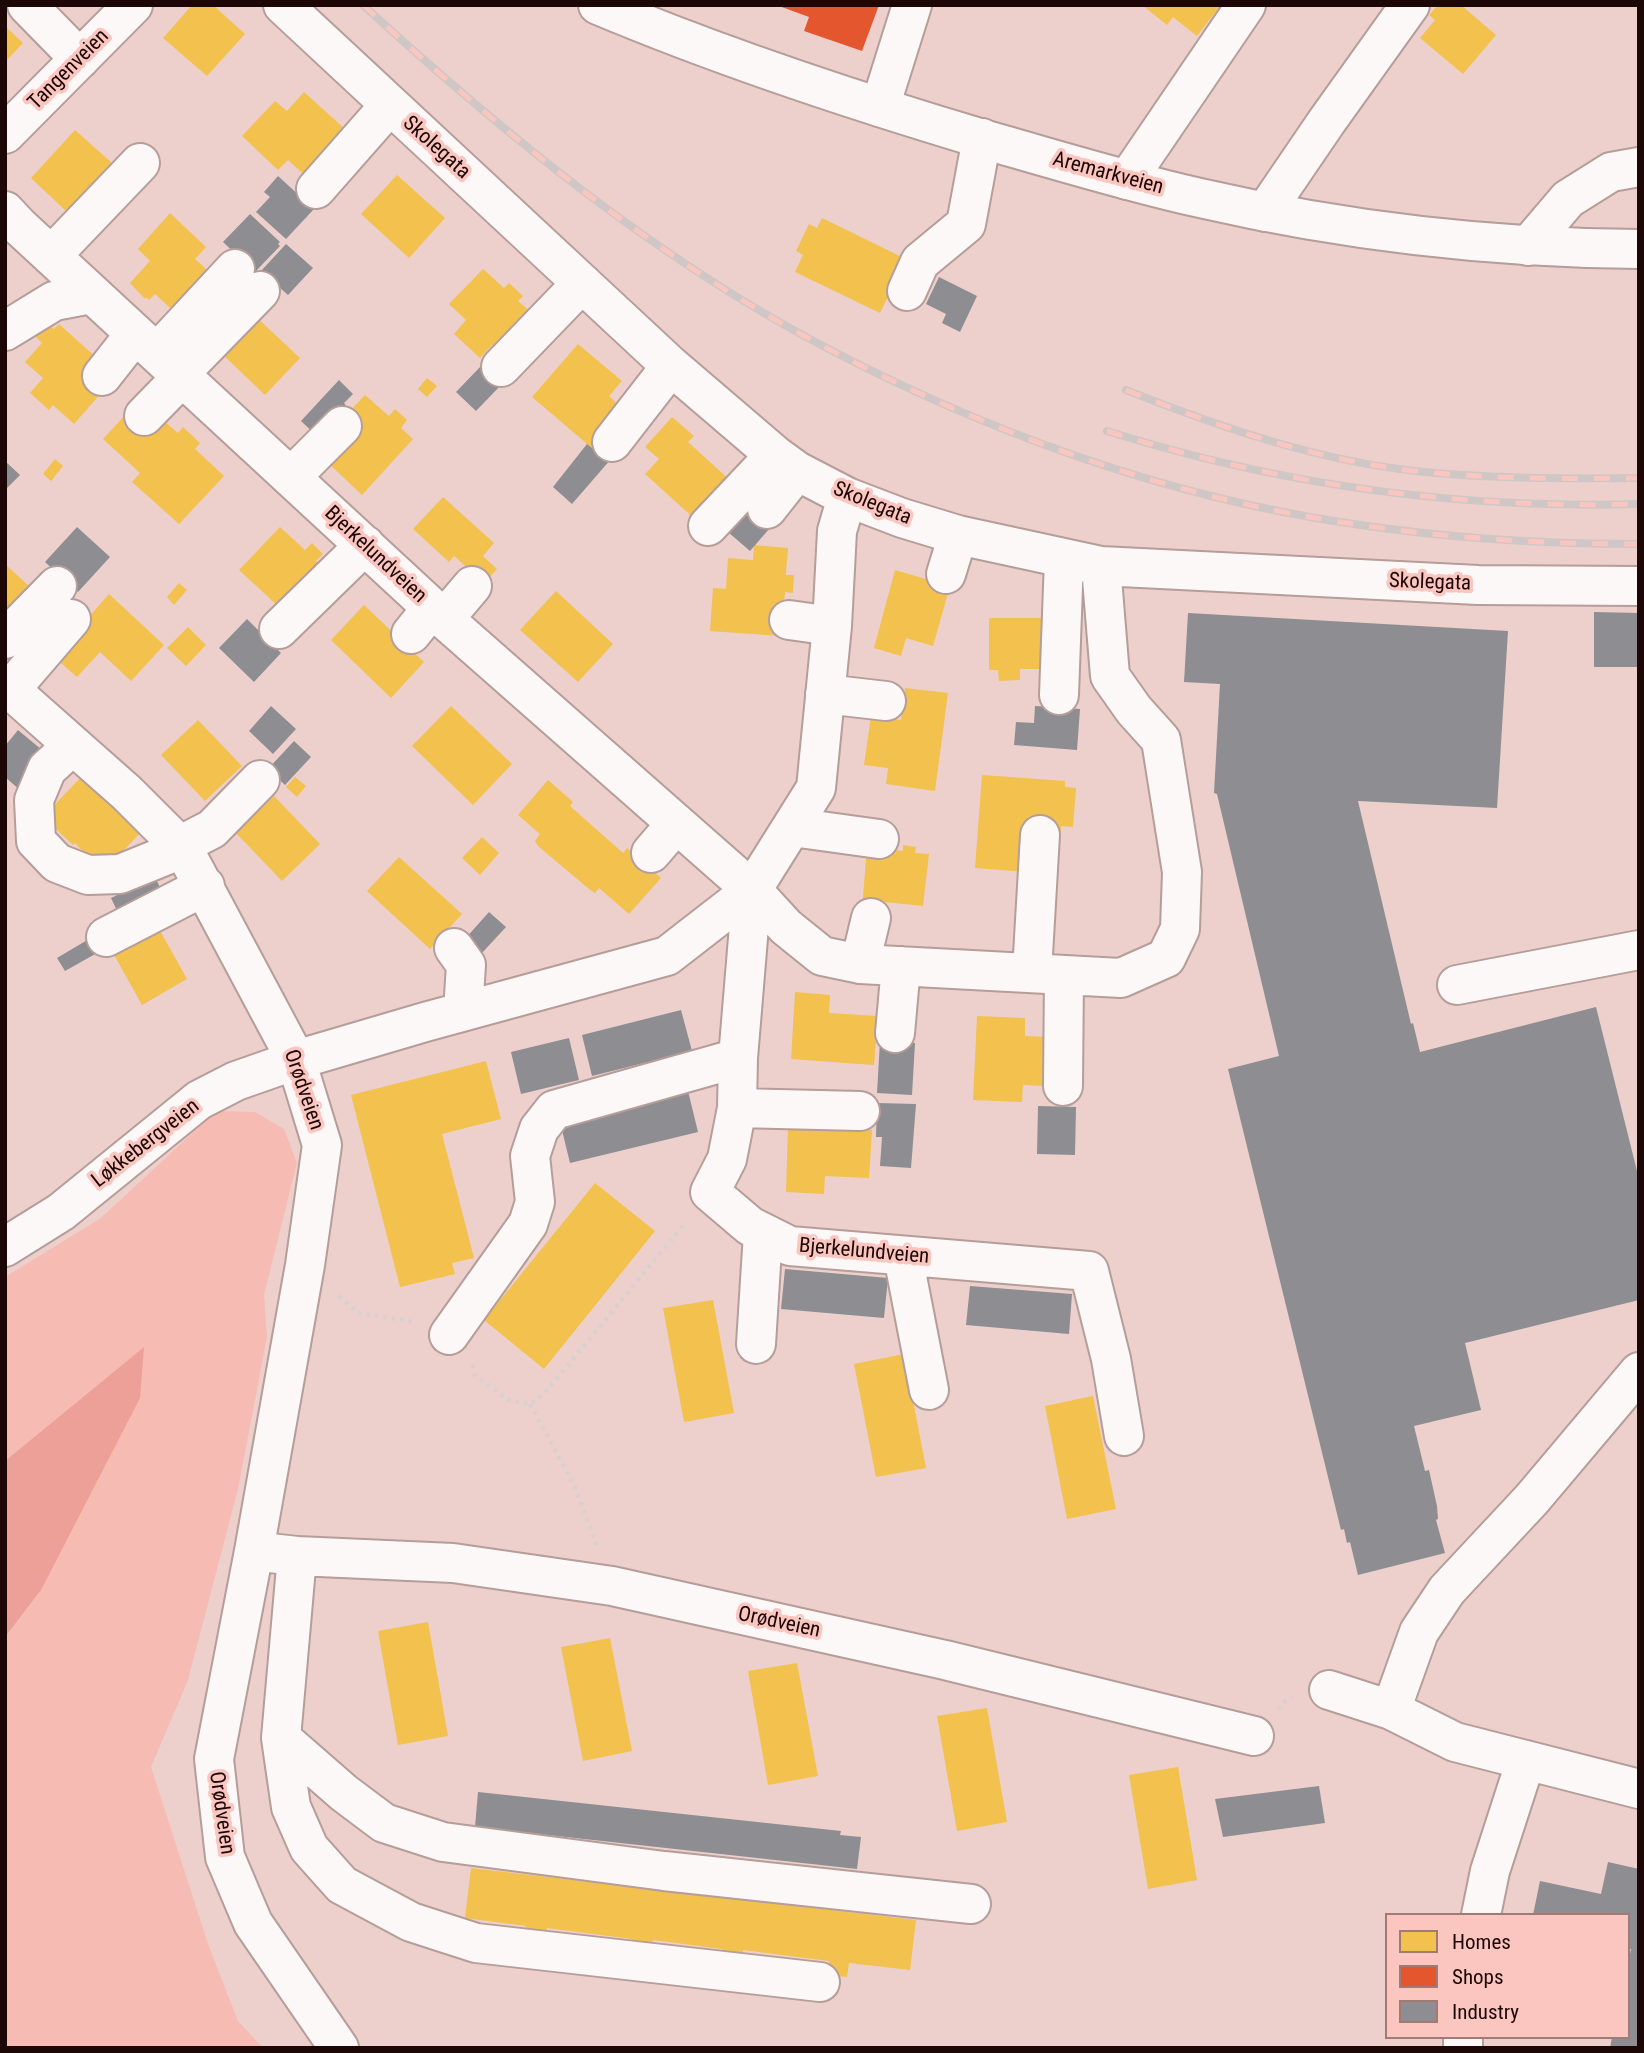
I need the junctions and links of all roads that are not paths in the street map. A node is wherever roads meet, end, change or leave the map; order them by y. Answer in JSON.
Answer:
{"nodes":[{"id":1,"x":27,"y":5,"type":"edge"},
{"id":2,"x":134,"y":5,"type":"edge"},
{"id":3,"x":283,"y":5,"type":"edge"},
{"id":4,"x":598,"y":5,"type":"edge"},
{"id":5,"x":912,"y":5,"type":"edge"},
{"id":6,"x":1246,"y":5,"type":"edge"},
{"id":7,"x":1410,"y":5,"type":"edge"},
{"id":8,"x":639,"y":14,"type":"edge"},
{"id":9,"x":80,"y":59,"type":"junction"},
{"id":10,"x":389,"y":106,"type":"junction"},
{"id":11,"x":880,"y":107,"type":"junction"},
{"id":12,"x":5,"y":134,"type":"edge"},
{"id":13,"x":982,"y":138,"type":"junction"},
{"id":14,"x":140,"y":163,"type":"dead end"},
{"id":15,"x":1639,"y":167,"type":"edge"},
{"id":16,"x":1127,"y":180,"type":"junction"},
{"id":17,"x":316,"y":189,"type":"dead end"},
{"id":18,"x":1265,"y":212,"type":"junction"},
{"id":19,"x":10,"y":227,"type":"edge"},
{"id":20,"x":1528,"y":246,"type":"junction"},
{"id":21,"x":1639,"y":249,"type":"edge"},
{"id":22,"x":51,"y":256,"type":"junction"},
{"id":23,"x":248,"y":280,"type":"dead end"},
{"id":24,"x":582,"y":283,"type":"junction"},
{"id":25,"x":907,"y":291,"type":"dead end"},
{"id":26,"x":91,"y":293,"type":"junction"},
{"id":27,"x":5,"y":331,"type":"edge"},
{"id":28,"x":163,"y":359,"type":"junction"},
{"id":29,"x":671,"y":366,"type":"junction"},
{"id":30,"x":501,"y":367,"type":"dead end"},
{"id":31,"x":102,"y":376,"type":"dead end"},
{"id":32,"x":144,"y":416,"type":"dead end"},
{"id":33,"x":342,"y":426,"type":"dead end"},
{"id":34,"x":612,"y":442,"type":"dead end"},
{"id":35,"x":786,"y":463,"type":"junction"},
{"id":36,"x":291,"y":477,"type":"junction"},
{"id":37,"x":847,"y":497,"type":"junction"},
{"id":38,"x":767,"y":509,"type":"dead end"},
{"id":39,"x":708,"y":526,"type":"dead end"},
{"id":40,"x":958,"y":535,"type":"junction"},
{"id":41,"x":365,"y":545,"type":"junction"},
{"id":42,"x":1082,"y":563,"type":"junction"},
{"id":43,"x":946,"y":574,"type":"dead end"},
{"id":44,"x":471,"y":586,"type":"dead end"},
{"id":45,"x":1639,"y":586,"type":"edge"},
{"id":46,"x":429,"y":620,"type":"junction"},
{"id":47,"x":789,"y":620,"type":"dead end"},
{"id":48,"x":832,"y":626,"type":"junction"},
{"id":49,"x":279,"y":629,"type":"dead end"},
{"id":50,"x":5,"y":639,"type":"edge"},
{"id":51,"x":8,"y":688,"type":"edge"},
{"id":52,"x":825,"y":694,"type":"junction"},
{"id":53,"x":1059,"y":695,"type":"dead end"},
{"id":54,"x":886,"y":701,"type":"dead end"},
{"id":55,"x":73,"y":745,"type":"junction"},
{"id":56,"x":260,"y":780,"type":"dead end"},
{"id":57,"x":676,"y":824,"type":"junction"},
{"id":58,"x":792,"y":827,"type":"junction"},
{"id":59,"x":1041,"y":835,"type":"dead end"},
{"id":60,"x":879,"y":839,"type":"dead end"},
{"id":61,"x":181,"y":847,"type":"junction"},
{"id":62,"x":651,"y":853,"type":"dead end"},
{"id":63,"x":205,"y":886,"type":"junction"},
{"id":64,"x":752,"y":890,"type":"junction"},
{"id":65,"x":872,"y":918,"type":"dead end"},
{"id":66,"x":106,"y":937,"type":"dead end"},
{"id":67,"x":454,"y":948,"type":"dead end"},
{"id":68,"x":1639,"y":950,"type":"edge"},
{"id":69,"x":860,"y":964,"type":"junction"},
{"id":70,"x":901,"y":966,"type":"junction"},
{"id":71,"x":1058,"y":975,"type":"junction"},
{"id":72,"x":1457,"y":985,"type":"dead end"},
{"id":73,"x":463,"y":1011,"type":"junction"},
{"id":74,"x":895,"y":1033,"type":"dead end"},
{"id":75,"x":738,"y":1058,"type":"junction"},
{"id":76,"x":296,"y":1060,"type":"junction"},
{"id":77,"x":1063,"y":1086,"type":"dead end"},
{"id":78,"x":737,"y":1108,"type":"junction"},
{"id":79,"x":860,"y":1111,"type":"dead end"},
{"id":80,"x":763,"y":1233,"type":"junction"},
{"id":81,"x":5,"y":1247,"type":"edge"},
{"id":82,"x":903,"y":1256,"type":"junction"},
{"id":83,"x":449,"y":1335,"type":"road end"},
{"id":84,"x":756,"y":1344,"type":"dead end"},
{"id":85,"x":1639,"y":1372,"type":"edge"},
{"id":86,"x":929,"y":1390,"type":"dead end"},
{"id":87,"x":1124,"y":1436,"type":"dead end"},
{"id":88,"x":254,"y":1551,"type":"junction"},
{"id":89,"x":297,"y":1556,"type":"junction"},
{"id":90,"x":1329,"y":1689,"type":"road end"},
{"id":91,"x":1391,"y":1710,"type":"junction"},
{"id":92,"x":1254,"y":1736,"type":"road end"},
{"id":93,"x":281,"y":1738,"type":"junction"},
{"id":94,"x":1526,"y":1760,"type":"junction"},
{"id":95,"x":1639,"y":1789,"type":"edge"},
{"id":96,"x":971,"y":1905,"type":"dead end"},
{"id":97,"x":1480,"y":1913,"type":"edge"},
{"id":98,"x":820,"y":1982,"type":"dead end"},
{"id":99,"x":339,"y":2048,"type":"edge"}],
"edges":[{"from":1,"to":9,"type":"street"},
{"from":2,"to":9,"type":"street","name":"Tangenveien"},
{"from":3,"to":10,"type":"street","name":"Skolegata"},
{"from":4,"to":8,"type":"street","name":"Aremarkveien"},
{"from":5,"to":11,"type":"street"},
{"from":6,"to":16,"type":"street"},
{"from":7,"to":18,"type":"street"},
{"from":8,"to":11,"type":"street","name":"Aremarkveien"},
{"from":9,"to":12,"type":"street","name":"Tangenveien"},
{"from":10,"to":17,"type":"street"},
{"from":10,"to":24,"type":"street","name":"Skolegata"},
{"from":11,"to":13,"type":"street","name":"Aremarkveien"},
{"from":13,"to":16,"type":"street","name":"Aremarkveien"},
{"from":13,"to":25,"type":"street"},
{"from":14,"to":22,"type":"street"},
{"from":15,"to":20,"type":"street"},
{"from":16,"to":18,"type":"street","name":"Aremarkveien"},
{"from":18,"to":20,"type":"street","name":"Aremarkveien"},
{"from":19,"to":22,"type":"street","name":"Bjerkelundveien"},
{"from":20,"to":21,"type":"street","name":"Aremarkveien"},
{"from":22,"to":26,"type":"street","name":"Bjerkelundveien"},
{"from":23,"to":28,"type":"street"},
{"from":24,"to":29,"type":"street","name":"Skolegata"},
{"from":24,"to":30,"type":"street"},
{"from":26,"to":27,"type":"street"},
{"from":26,"to":28,"type":"street","name":"Bjerkelundveien"},
{"from":28,"to":31,"type":"street"},
{"from":28,"to":32,"type":"street"},
{"from":28,"to":36,"type":"street","name":"Bjerkelundveien"},
{"from":29,"to":34,"type":"street"},
{"from":29,"to":35,"type":"street","name":"Skolegata"},
{"from":33,"to":36,"type":"street"},
{"from":35,"to":37,"type":"street","name":"Skolegata"},
{"from":35,"to":38,"type":"street"},
{"from":35,"to":39,"type":"street"},
{"from":36,"to":41,"type":"street","name":"Bjerkelundveien"},
{"from":37,"to":40,"type":"street","name":"Skolegata"},
{"from":37,"to":48,"type":"street"},
{"from":40,"to":42,"type":"street","name":"Skolegata"},
{"from":40,"to":43,"type":"street"},
{"from":41,"to":46,"type":"street","name":"Bjerkelundveien"},
{"from":41,"to":49,"type":"street"},
{"from":42,"to":45,"type":"street","name":"Skolegata"},
{"from":42,"to":53,"type":"street"},
{"from":42,"to":71,"type":"street","name":"Bjerkelundveien"},
{"from":44,"to":46,"type":"street"},
{"from":46,"to":57,"type":"street","name":"Bjerkelundveien"},
{"from":47,"to":48,"type":"street"},
{"from":48,"to":52,"type":"street"},
{"from":50,"to":51,"type":"street"},
{"from":51,"to":55,"type":"street","name":"Orødveien"},
{"from":52,"to":54,"type":"street"},
{"from":52,"to":58,"type":"street"},
{"from":55,"to":61,"type":"street","name":"Orødveien"},
{"from":55,"to":61,"type":"street"},
{"from":56,"to":61,"type":"street"},
{"from":57,"to":62,"type":"street"},
{"from":57,"to":64,"type":"street","name":"Bjerkelundveien"},
{"from":58,"to":60,"type":"street"},
{"from":58,"to":64,"type":"street"},
{"from":59,"to":71,"type":"street"},
{"from":61,"to":63,"type":"street","name":"Orødveien"},
{"from":63,"to":66,"type":"street"},
{"from":63,"to":76,"type":"street","name":"Orødveien"},
{"from":64,"to":69,"type":"street","name":"Bjerkelundveien"},
{"from":64,"to":73,"type":"street","name":"Løkkebergveien"},
{"from":64,"to":75,"type":"street"},
{"from":65,"to":69,"type":"street"},
{"from":67,"to":73,"type":"street"},
{"from":68,"to":72,"type":"street"},
{"from":69,"to":70,"type":"street","name":"Bjerkelundveien"},
{"from":70,"to":71,"type":"street","name":"Bjerkelundveien"},
{"from":70,"to":74,"type":"street"},
{"from":71,"to":77,"type":"street"},
{"from":73,"to":76,"type":"street","name":"Løkkebergveien"},
{"from":75,"to":78,"type":"street"},
{"from":75,"to":83,"type":"street"},
{"from":76,"to":81,"type":"street","name":"Løkkebergveien"},
{"from":76,"to":88,"type":"street","name":"Orødveien"},
{"from":78,"to":79,"type":"street"},
{"from":78,"to":80,"type":"street","name":"Bjerkelundveien"},
{"from":80,"to":82,"type":"street","name":"Bjerkelundveien"},
{"from":80,"to":84,"type":"street"},
{"from":82,"to":86,"type":"street"},
{"from":82,"to":87,"type":"street","name":"Bjerkelundveien"},
{"from":85,"to":91,"type":"street"},
{"from":88,"to":89,"type":"street","name":"Orødveien"},
{"from":88,"to":99,"type":"street","name":"Orødveien"},
{"from":89,"to":92,"type":"street","name":"Orødveien"},
{"from":89,"to":93,"type":"street"},
{"from":90,"to":91,"type":"street"},
{"from":91,"to":94,"type":"street"},
{"from":93,"to":96,"type":"street"},
{"from":93,"to":98,"type":"street"},
{"from":94,"to":95,"type":"street"},
{"from":94,"to":97,"type":"street"}]}
